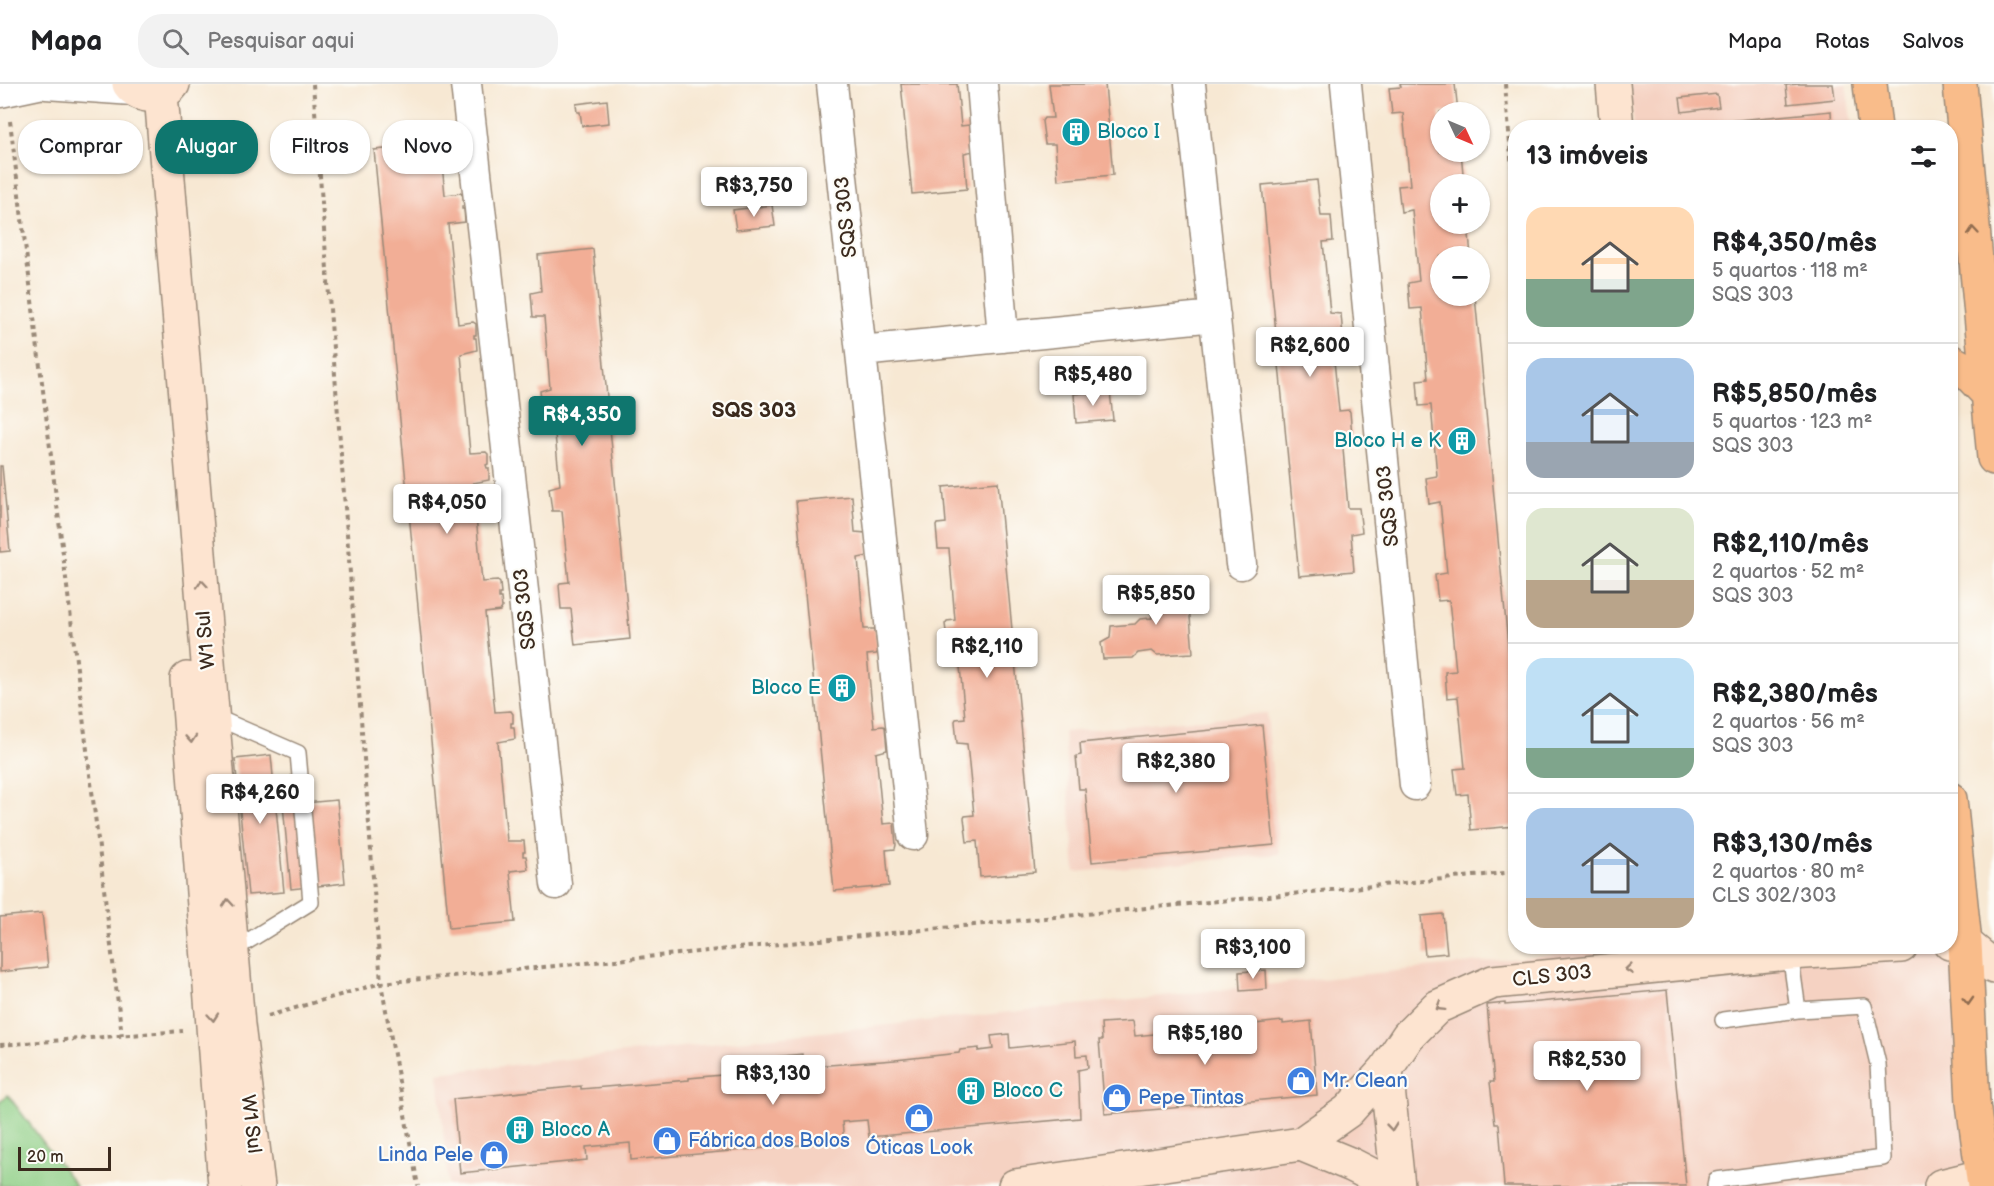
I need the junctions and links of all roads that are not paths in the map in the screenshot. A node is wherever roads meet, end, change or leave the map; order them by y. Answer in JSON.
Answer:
{"nodes":[{"id":1,"x":38,"y":84,"type":"edge"},
{"id":2,"x":46,"y":84,"type":"edge"},
{"id":3,"x":466,"y":84,"type":"edge"},
{"id":4,"x":832,"y":84,"type":"edge"},
{"id":5,"x":982,"y":84,"type":"edge"},
{"id":6,"x":1190,"y":84,"type":"edge"},
{"id":7,"x":1346,"y":84,"type":"edge"},
{"id":8,"x":1613,"y":84,"type":"edge"},
{"id":9,"x":1870,"y":84,"type":"edge"},
{"id":10,"x":1960,"y":84,"type":"edge"},
{"id":11,"x":147,"y":89,"type":"edge"},
{"id":12,"x":3,"y":92,"type":"edge"},
{"id":13,"x":1616,"y":120,"type":"edge"},
{"id":14,"x":1874,"y":120,"type":"edge"},
{"id":15,"x":1215,"y":316,"type":"junction"},
{"id":16,"x":1003,"y":337,"type":"junction"},
{"id":17,"x":861,"y":351,"type":"junction"},
{"id":18,"x":1958,"y":366,"type":"edge"},
{"id":19,"x":1988,"y":394,"type":"junction"},
{"id":20,"x":1994,"y":458,"type":"edge"},
{"id":21,"x":1241,"y":564,"type":"dead end"},
{"id":22,"x":201,"y":710,"type":"junction"},
{"id":23,"x":1415,"y":785,"type":"dead end"},
{"id":24,"x":914,"y":835,"type":"dead end"},
{"id":25,"x":556,"y":884,"type":"dead end"},
{"id":26,"x":1958,"y":944,"type":"edge"},
{"id":27,"x":1958,"y":953,"type":"edge"},
{"id":28,"x":1738,"y":954,"type":"edge"},
{"id":29,"x":1790,"y":954,"type":"edge"},
{"id":30,"x":1686,"y":955,"type":"edge"},
{"id":31,"x":220,"y":959,"type":"junction"},
{"id":32,"x":1994,"y":967,"type":"edge"},
{"id":33,"x":1798,"y":1010,"type":"junction"},
{"id":34,"x":1723,"y":1020,"type":"dead end"},
{"id":35,"x":226,"y":1027,"type":"junction"},
{"id":36,"x":1386,"y":1069,"type":"junction"},
{"id":37,"x":1300,"y":1144,"type":"junction"},
{"id":38,"x":1987,"y":1177,"type":"edge"},
{"id":39,"x":225,"y":1186,"type":"edge"},
{"id":40,"x":258,"y":1186,"type":"edge"},
{"id":41,"x":1016,"y":1186,"type":"edge"},
{"id":42,"x":1393,"y":1186,"type":"edge"},
{"id":43,"x":1398,"y":1186,"type":"edge"},
{"id":44,"x":1715,"y":1186,"type":"edge"},
{"id":45,"x":1941,"y":1186,"type":"edge"}],
"edges":[{"from":1,"to":12,"type":"street"},
{"from":2,"to":11,"type":"street"},
{"from":3,"to":25,"type":"street","name":"SQS 303"},
{"from":4,"to":17,"type":"street","name":"SQS 303"},
{"from":5,"to":16,"type":"street"},
{"from":6,"to":15,"type":"street"},
{"from":7,"to":23,"type":"street","name":"SQS 303"},
{"from":8,"to":13,"type":"street"},
{"from":9,"to":14,"type":"main road"},
{"from":19,"to":10,"type":"main road","one_way":true},
{"from":11,"to":22,"type":"street","name":"W1 Sul"},
{"from":15,"to":16,"type":"street"},
{"from":15,"to":21,"type":"street"},
{"from":16,"to":17,"type":"street"},
{"from":17,"to":24,"type":"street","name":"SQS 303"},
{"from":18,"to":19,"type":"main road"},
{"from":19,"to":20,"type":"main road"},
{"from":22,"to":31,"type":"street","name":"W1 Sul"},
{"from":22,"to":31,"type":"lane"},
{"from":26,"to":32,"type":"street"},
{"from":27,"to":38,"type":"main road","one_way":true},
{"from":28,"to":30,"type":"street","name":"CLS 303"},
{"from":29,"to":33,"type":"lane"},
{"from":30,"to":36,"type":"street","name":"CLS 303","one_way":true},
{"from":31,"to":35,"type":"street","name":"W1 Sul"},
{"from":33,"to":34,"type":"lane"},
{"from":33,"to":44,"type":"lane"},
{"from":35,"to":39,"type":"street","name":"W1 Sul","one_way":true},
{"from":35,"to":40,"type":"street","name":"W1 Sul"},
{"from":36,"to":37,"type":"street","name":"CLS 303"},
{"from":36,"to":43,"type":"street","one_way":true},
{"from":37,"to":41,"type":"street"},
{"from":37,"to":42,"type":"street"},
{"from":38,"to":45,"type":"street"}]}
